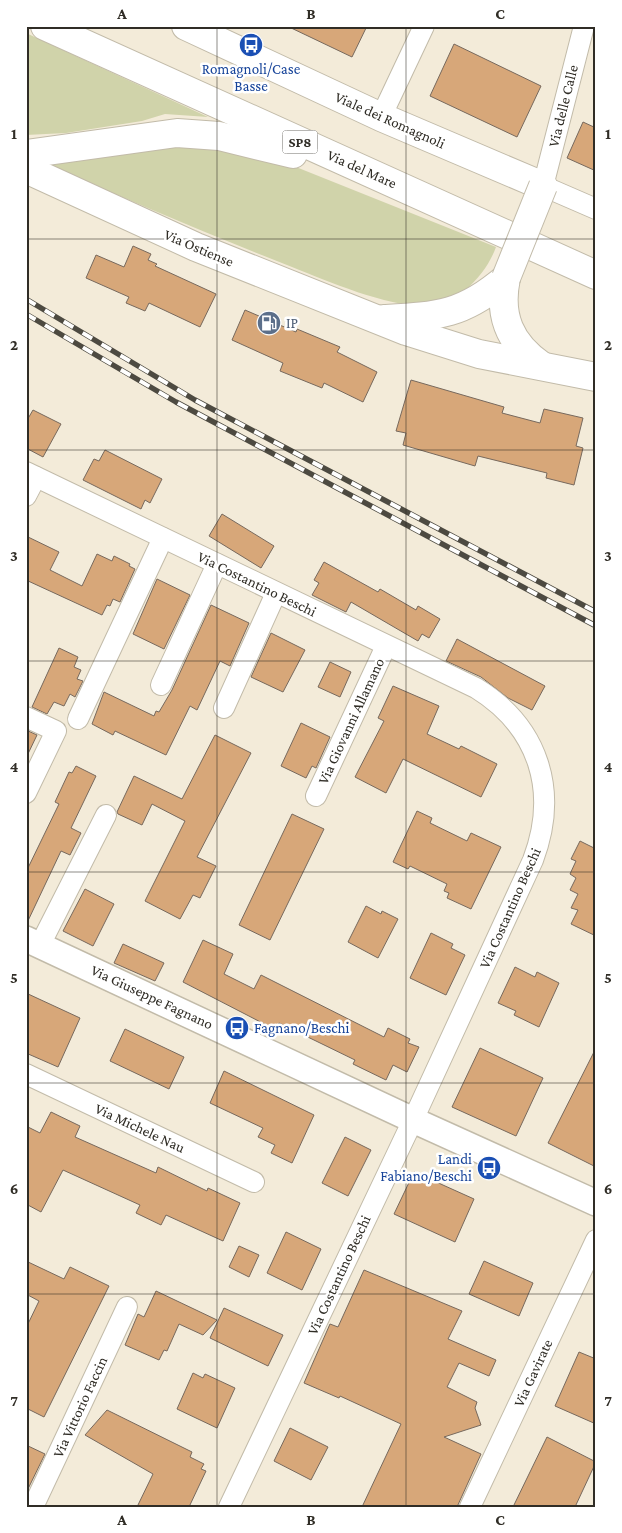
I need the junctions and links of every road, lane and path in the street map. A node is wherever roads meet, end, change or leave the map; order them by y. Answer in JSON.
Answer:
{"nodes":[{"id":1,"x":45,"y":26,"type":"edge"},
{"id":2,"x":88,"y":26,"type":"edge"},
{"id":3,"x":186,"y":26,"type":"edge"},
{"id":4,"x":424,"y":26,"type":"edge"},
{"id":5,"x":584,"y":26,"type":"edge"},
{"id":6,"x":181,"y":89,"type":"junction"},
{"id":7,"x":381,"y":117,"type":"junction"},
{"id":8,"x":26,"y":154,"type":"edge"},
{"id":9,"x":26,"y":169,"type":"edge"},
{"id":10,"x":543,"y":186,"type":"junction"},
{"id":11,"x":420,"y":195,"type":"junction"},
{"id":12,"x":596,"y":209,"type":"edge"},
{"id":13,"x":596,"y":275,"type":"edge"},
{"id":14,"x":506,"y":278,"type":"junction"},
{"id":15,"x":375,"y":319,"type":"junction"},
{"id":16,"x":543,"y":367,"type":"junction"},
{"id":17,"x":596,"y":377,"type":"edge"},
{"id":18,"x":31,"y":475,"type":"edge"},
{"id":19,"x":26,"y":496,"type":"edge"},
{"id":20,"x":163,"y":538,"type":"junction"},
{"id":21,"x":217,"y":564,"type":"junction"},
{"id":22,"x":276,"y":592,"type":"junction"},
{"id":23,"x":386,"y":646,"type":"junction"},
{"id":24,"x":161,"y":685,"type":"dead end"},
{"id":25,"x":224,"y":708,"type":"dead end"},
{"id":26,"x":26,"y":717,"type":"edge"},
{"id":27,"x":78,"y":719,"type":"dead end"},
{"id":28,"x":26,"y":793,"type":"edge"},
{"id":29,"x":316,"y":796,"type":"dead end"},
{"id":30,"x":106,"y":815,"type":"dead end"},
{"id":31,"x":33,"y":942,"type":"edge"},
{"id":32,"x":26,"y":1074,"type":"edge"},
{"id":33,"x":413,"y":1120,"type":"junction"},
{"id":34,"x":254,"y":1182,"type":"dead end"},
{"id":35,"x":596,"y":1203,"type":"edge"},
{"id":36,"x":596,"y":1240,"type":"edge"},
{"id":37,"x":127,"y":1307,"type":"dead end"},
{"id":38,"x":33,"y":1507,"type":"edge"},
{"id":39,"x":229,"y":1507,"type":"edge"},
{"id":40,"x":470,"y":1507,"type":"edge"}],
"edges":[{"from":1,"to":6,"type":"main road","name":"Via del Mare","number":"SP8"},
{"from":2,"to":6,"type":"main road"},
{"from":3,"to":7,"type":"main road","name":"Viale dei Romagnoli"},
{"from":4,"to":7,"type":"street"},
{"from":5,"to":10,"type":"street","name":"Via delle Calle"},
{"from":6,"to":11,"type":"main road","name":"Via del Mare","number":"SP8"},
{"from":7,"to":10,"type":"main road","name":"Viale dei Romagnoli"},
{"from":8,"to":11,"type":"main road"},
{"from":9,"to":15,"type":"main road","name":"Via Ostiense"},
{"from":10,"to":12,"type":"street","name":"Viale dei Romagnoli"},
{"from":10,"to":14,"type":"main road","name":"Via Ostiense","bridge":true},
{"from":11,"to":13,"type":"main road","name":"Via del Mare","number":"SP8"},
{"from":14,"to":15,"type":"main road","name":"Via Ostiense"},
{"from":14,"to":16,"type":"main road","name":"Via Ostiense"},
{"from":15,"to":16,"type":"main road","name":"Via Ostiense"},
{"from":16,"to":17,"type":"main road","name":"Via Ostiense"},
{"from":18,"to":19,"type":"street"},
{"from":18,"to":20,"type":"street","name":"Via Costantino Beschi"},
{"from":20,"to":21,"type":"street","name":"Via Costantino Beschi"},
{"from":20,"to":27,"type":"street"},
{"from":21,"to":22,"type":"street","name":"Via Costantino Beschi"},
{"from":21,"to":24,"type":"street"},
{"from":22,"to":23,"type":"street","name":"Via Costantino Beschi"},
{"from":22,"to":25,"type":"street"},
{"from":23,"to":29,"type":"street","name":"Via Giovanni Allamano"},
{"from":23,"to":33,"type":"street","name":"Via Costantino Beschi"},
{"from":26,"to":28,"type":"street"},
{"from":30,"to":31,"type":"street"},
{"from":31,"to":33,"type":"street","name":"Via Giuseppe Fagnano"},
{"from":32,"to":34,"type":"street","name":"Via Michele Nau"},
{"from":33,"to":35,"type":"street","name":"Via Giuseppe Fagnano"},
{"from":33,"to":39,"type":"street","name":"Via Costantino Beschi"},
{"from":36,"to":40,"type":"street","name":"Via Gavirate"},
{"from":37,"to":38,"type":"street","name":"Via Vittorio Faccin"}]}
